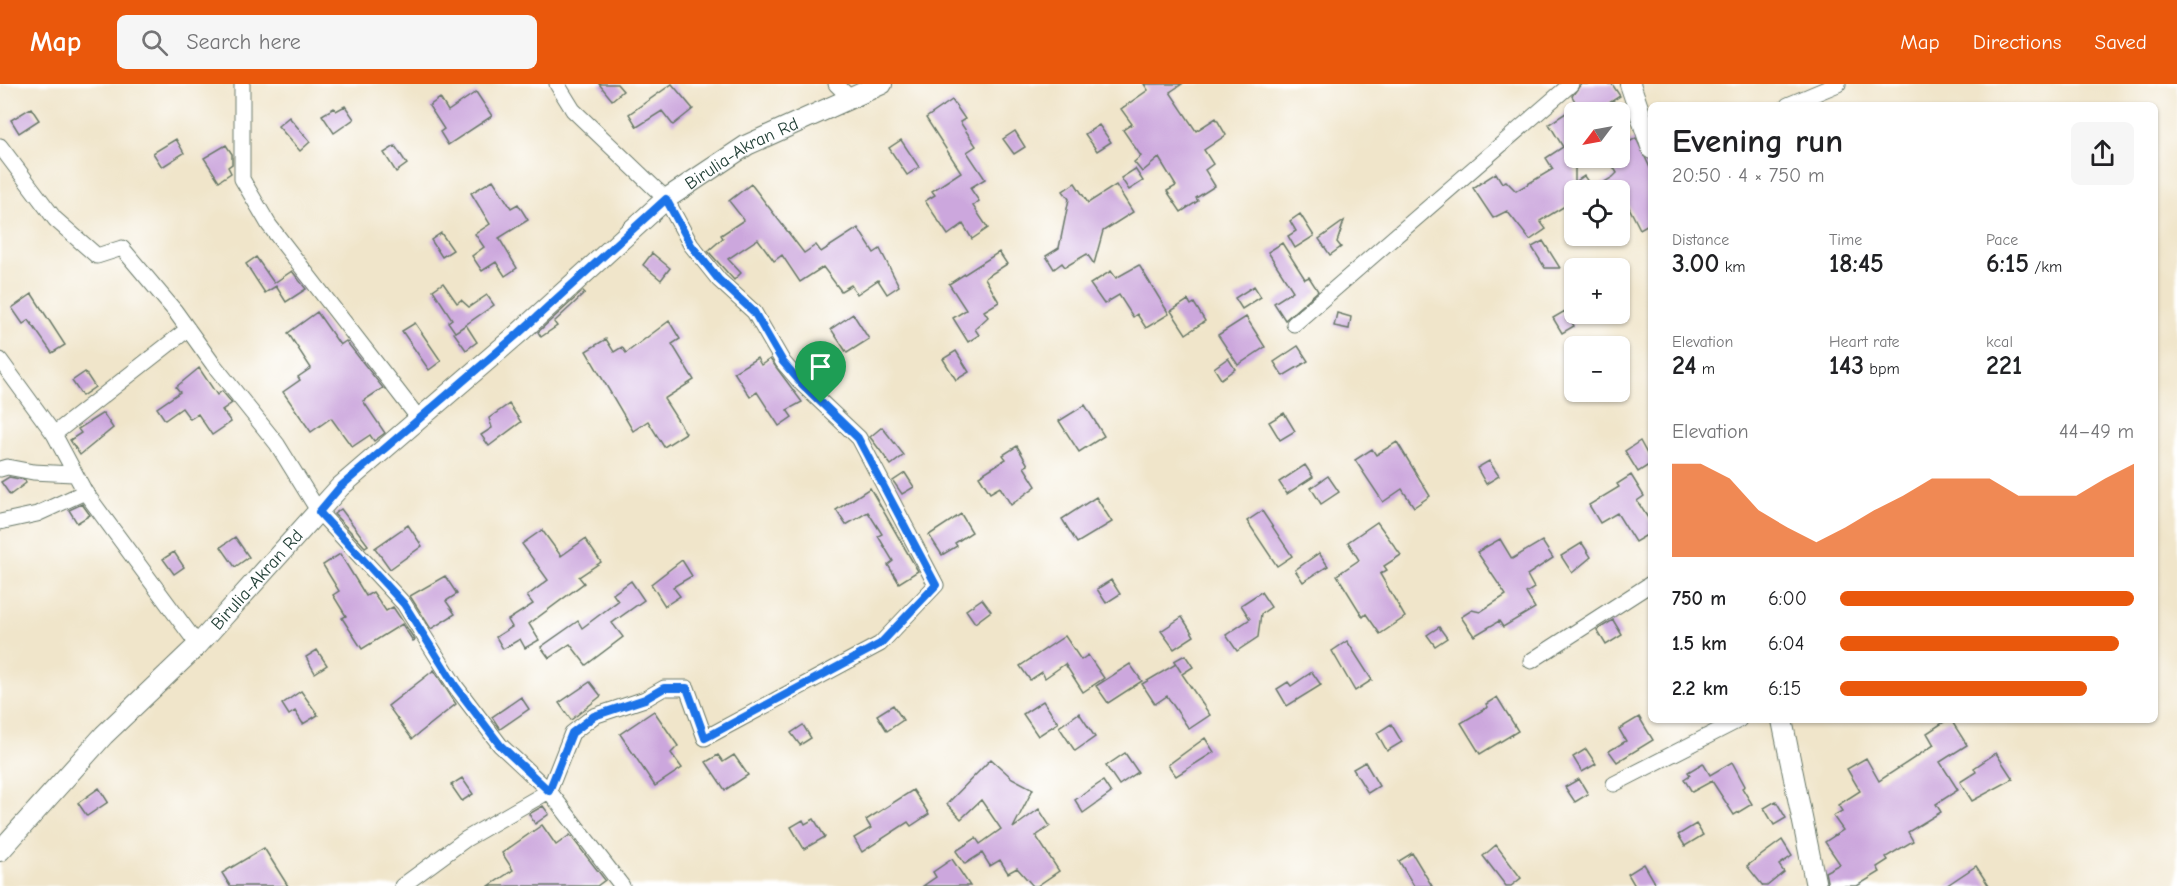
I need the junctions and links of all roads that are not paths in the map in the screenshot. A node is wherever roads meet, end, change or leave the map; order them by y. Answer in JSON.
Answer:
{"nodes":[{"id":1,"x":242,"y":84,"type":"edge"},
{"id":2,"x":557,"y":84,"type":"edge"},
{"id":3,"x":836,"y":84,"type":"edge"},
{"id":4,"x":882,"y":84,"type":"edge"},
{"id":5,"x":1571,"y":84,"type":"edge"},
{"id":6,"x":1630,"y":84,"type":"edge"},
{"id":7,"x":1838,"y":84,"type":"edge"},
{"id":8,"x":850,"y":98,"type":"junction"},
{"id":9,"x":1795,"y":102,"type":"edge"},
{"id":10,"x":1648,"y":137,"type":"edge"},
{"id":11,"x":0,"y":146,"type":"edge"},
{"id":12,"x":666,"y":199,"type":"junction"},
{"id":13,"x":1294,"y":324,"type":"dead end"},
{"id":14,"x":188,"y":328,"type":"junction"},
{"id":15,"x":0,"y":360,"type":"edge"},
{"id":16,"x":420,"y":420,"type":"junction"},
{"id":17,"x":54,"y":434,"type":"junction"},
{"id":18,"x":0,"y":469,"type":"edge"},
{"id":19,"x":73,"y":474,"type":"junction"},
{"id":20,"x":85,"y":492,"type":"junction"},
{"id":21,"x":319,"y":512,"type":"junction"},
{"id":22,"x":0,"y":522,"type":"edge"},
{"id":23,"x":1648,"y":586,"type":"edge"},
{"id":24,"x":198,"y":645,"type":"junction"},
{"id":25,"x":1531,"y":662,"type":"dead end"},
{"id":26,"x":1732,"y":723,"type":"edge"},
{"id":27,"x":1783,"y":723,"type":"edge"},
{"id":28,"x":1614,"y":784,"type":"dead end"},
{"id":29,"x":549,"y":791,"type":"junction"},
{"id":30,"x":0,"y":851,"type":"edge"},
{"id":31,"x":402,"y":886,"type":"edge"},
{"id":32,"x":622,"y":886,"type":"edge"},
{"id":33,"x":1816,"y":886,"type":"edge"}],
"edges":[{"from":1,"to":16,"type":"street"},
{"from":2,"to":12,"type":"street"},
{"from":3,"to":8,"type":"street"},
{"from":4,"to":8,"type":"street","name":"Birulia-Akran Rd"},
{"from":5,"to":13,"type":"street"},
{"from":6,"to":10,"type":"street"},
{"from":7,"to":9,"type":"street"},
{"from":8,"to":12,"type":"street","name":"Birulia-Akran Rd"},
{"from":11,"to":14,"type":"street"},
{"from":12,"to":16,"type":"street","name":"Birulia-Akran Rd"},
{"from":12,"to":29,"type":"street"},
{"from":14,"to":17,"type":"street"},
{"from":14,"to":21,"type":"street"},
{"from":15,"to":17,"type":"street"},
{"from":16,"to":21,"type":"street","name":"Birulia-Akran Rd"},
{"from":17,"to":19,"type":"street"},
{"from":18,"to":19,"type":"street"},
{"from":19,"to":20,"type":"street"},
{"from":20,"to":22,"type":"street"},
{"from":20,"to":24,"type":"street"},
{"from":21,"to":24,"type":"street","name":"Birulia-Akran Rd"},
{"from":21,"to":29,"type":"street"},
{"from":23,"to":25,"type":"street"},
{"from":24,"to":30,"type":"street","name":"Birulia-Akran Rd"},
{"from":26,"to":28,"type":"street"},
{"from":27,"to":33,"type":"street"},
{"from":29,"to":31,"type":"street"},
{"from":29,"to":32,"type":"street"}]}
